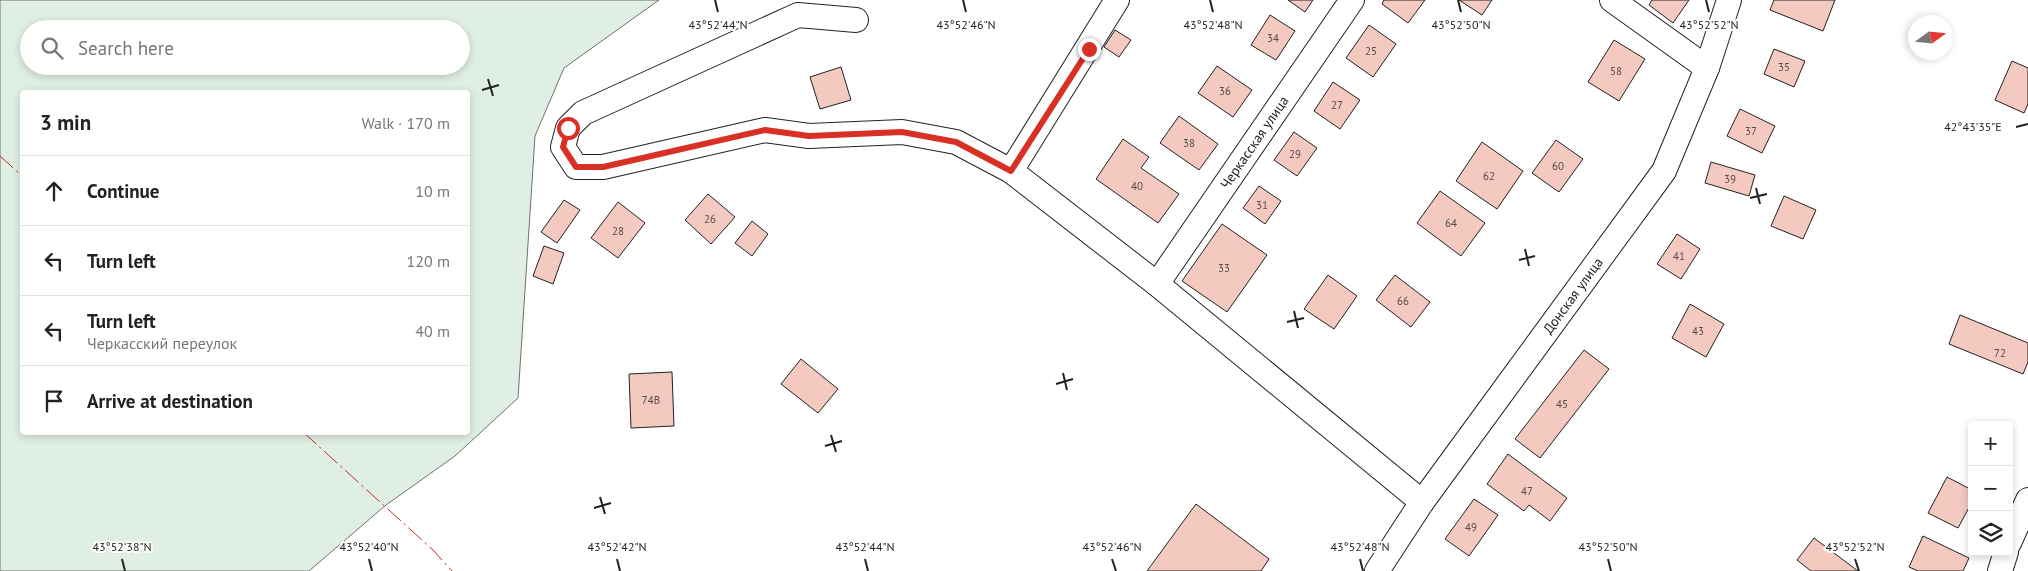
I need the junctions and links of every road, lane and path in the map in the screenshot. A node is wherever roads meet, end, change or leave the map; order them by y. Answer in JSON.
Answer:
{"nodes":[{"id":1,"x":1117,"y":0,"type":"edge"},
{"id":2,"x":1352,"y":0,"type":"edge"},
{"id":3,"x":1612,"y":0,"type":"edge"},
{"id":4,"x":1729,"y":0,"type":"edge"},
{"id":5,"x":856,"y":20,"type":"dead end"},
{"id":6,"x":1707,"y":68,"type":"junction"},
{"id":7,"x":1011,"y":171,"type":"junction"},
{"id":8,"x":1156,"y":284,"type":"junction"},
{"id":9,"x":2028,"y":500,"type":"edge"},
{"id":10,"x":1422,"y":502,"type":"junction"},
{"id":11,"x":2013,"y":535,"type":"edge"},
{"id":12,"x":2005,"y":556,"type":"edge"},
{"id":13,"x":1378,"y":571,"type":"edge"},
{"id":14,"x":2000,"y":571,"type":"edge"}],
"edges":[{"from":1,"to":7,"type":"street"},
{"from":2,"to":8,"type":"street","name":"Черкасская улица"},
{"from":3,"to":6,"type":"street"},
{"from":4,"to":6,"type":"street","name":"Донская улица"},
{"from":5,"to":7,"type":"street"},
{"from":6,"to":10,"type":"street","name":"Донская улица"},
{"from":7,"to":8,"type":"street"},
{"from":8,"to":10,"type":"street"},
{"from":9,"to":11,"type":"street"},
{"from":10,"to":13,"type":"street","name":"Донская улица"},
{"from":12,"to":14,"type":"street"}]}
